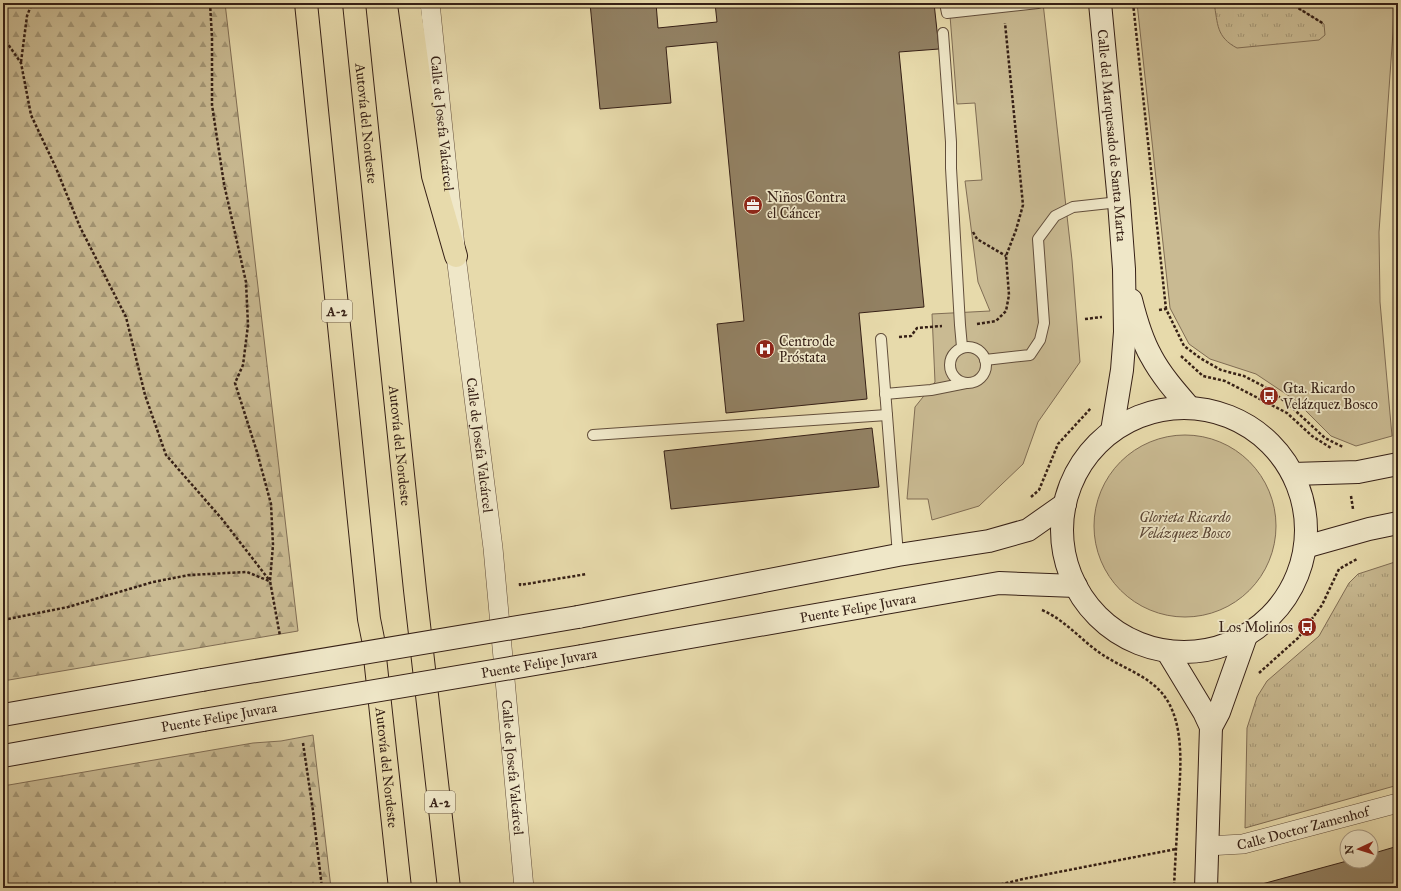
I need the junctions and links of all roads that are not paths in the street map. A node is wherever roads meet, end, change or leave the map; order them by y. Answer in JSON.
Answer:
{"nodes":[{"id":1,"x":306,"y":3,"type":"edge"},
{"id":2,"x":354,"y":3,"type":"edge"},
{"id":3,"x":409,"y":3,"type":"edge"},
{"id":4,"x":430,"y":3,"type":"edge"},
{"id":5,"x":945,"y":3,"type":"edge"},
{"id":6,"x":1038,"y":3,"type":"edge"},
{"id":7,"x":1100,"y":3,"type":"edge"},
{"id":8,"x":943,"y":33,"type":"dead end"},
{"id":9,"x":1119,"y":202,"type":"junction"},
{"id":10,"x":456,"y":256,"type":"junction"},
{"id":11,"x":1130,"y":313,"type":"junction"},
{"id":12,"x":880,"y":339,"type":"dead end"},
{"id":13,"x":962,"y":347,"type":"junction"},
{"id":14,"x":986,"y":360,"type":"junction"},
{"id":15,"x":966,"y":383,"type":"junction"},
{"id":16,"x":885,"y":394,"type":"junction"},
{"id":17,"x":1190,"y":408,"type":"junction"},
{"id":18,"x":887,"y":415,"type":"junction"},
{"id":19,"x":1112,"y":431,"type":"junction"},
{"id":20,"x":593,"y":435,"type":"dead end"},
{"id":21,"x":1398,"y":464,"type":"edge"},
{"id":22,"x":1293,"y":474,"type":"junction"},
{"id":23,"x":1066,"y":504,"type":"junction"},
{"id":24,"x":1398,"y":523,"type":"edge"},
{"id":25,"x":1305,"y":547,"type":"junction"},
{"id":26,"x":898,"y":555,"type":"junction"},
{"id":27,"x":1076,"y":586,"type":"junction"},
{"id":28,"x":1246,"y":636,"type":"junction"},
{"id":29,"x":1167,"y":651,"type":"junction"},
{"id":30,"x":3,"y":715,"type":"edge"},
{"id":31,"x":1211,"y":727,"type":"junction"},
{"id":32,"x":3,"y":756,"type":"edge"},
{"id":33,"x":1398,"y":803,"type":"edge"},
{"id":34,"x":1206,"y":846,"type":"junction"},
{"id":35,"x":400,"y":888,"type":"edge"},
{"id":36,"x":449,"y":888,"type":"edge"},
{"id":37,"x":524,"y":888,"type":"edge"},
{"id":38,"x":1206,"y":888,"type":"edge"}],
"edges":[{"from":1,"to":35,"type":"highway","name":"Autovía del Nordeste","number":"A-2"},
{"from":2,"to":36,"type":"highway","name":"Autovía del Nordeste","number":"A-2"},
{"from":3,"to":10,"type":"highway"},
{"from":4,"to":10,"type":"street","name":"Calle de Josefa Valcárcel"},
{"from":5,"to":6,"type":"lane"},
{"from":7,"to":9,"type":"main road","name":"Calle del Marquesado de Santa Marta"},
{"from":8,"to":13,"type":"lane"},
{"from":9,"to":11,"type":"main road","name":"Calle del Marquesado de Santa Marta"},
{"from":9,"to":14,"type":"lane"},
{"from":10,"to":37,"type":"street","name":"Calle de Josefa Valcárcel"},
{"from":11,"to":17,"type":"main road","name":"Calle del Marquesado de Santa Marta"},
{"from":11,"to":19,"type":"main road","name":"Calle del Marquesado de Santa Marta"},
{"from":12,"to":16,"type":"lane"},
{"from":13,"to":14,"type":"lane"},
{"from":13,"to":15,"type":"lane"},
{"from":14,"to":15,"type":"lane"},
{"from":15,"to":16,"type":"lane"},
{"from":16,"to":18,"type":"lane"},
{"from":17,"to":19,"type":"main road"},
{"from":17,"to":22,"type":"main road"},
{"from":18,"to":20,"type":"lane"},
{"from":18,"to":26,"type":"lane"},
{"from":19,"to":23,"type":"main road"},
{"from":21,"to":22,"type":"main road"},
{"from":22,"to":25,"type":"main road"},
{"from":23,"to":26,"type":"main road"},
{"from":23,"to":27,"type":"main road"},
{"from":24,"to":25,"type":"main road"},
{"from":25,"to":28,"type":"main road"},
{"from":26,"to":30,"type":"main road","bridge":true},
{"from":27,"to":29,"type":"main road"},
{"from":27,"to":32,"type":"main road","name":"Puente Felipe Juvara","bridge":true},
{"from":28,"to":29,"type":"main road"},
{"from":28,"to":31,"type":"main road"},
{"from":29,"to":31,"type":"main road"},
{"from":31,"to":34,"type":"main road"},
{"from":33,"to":34,"type":"street","name":"Calle Doctor Zamenhof"},
{"from":34,"to":38,"type":"main road"}]}
